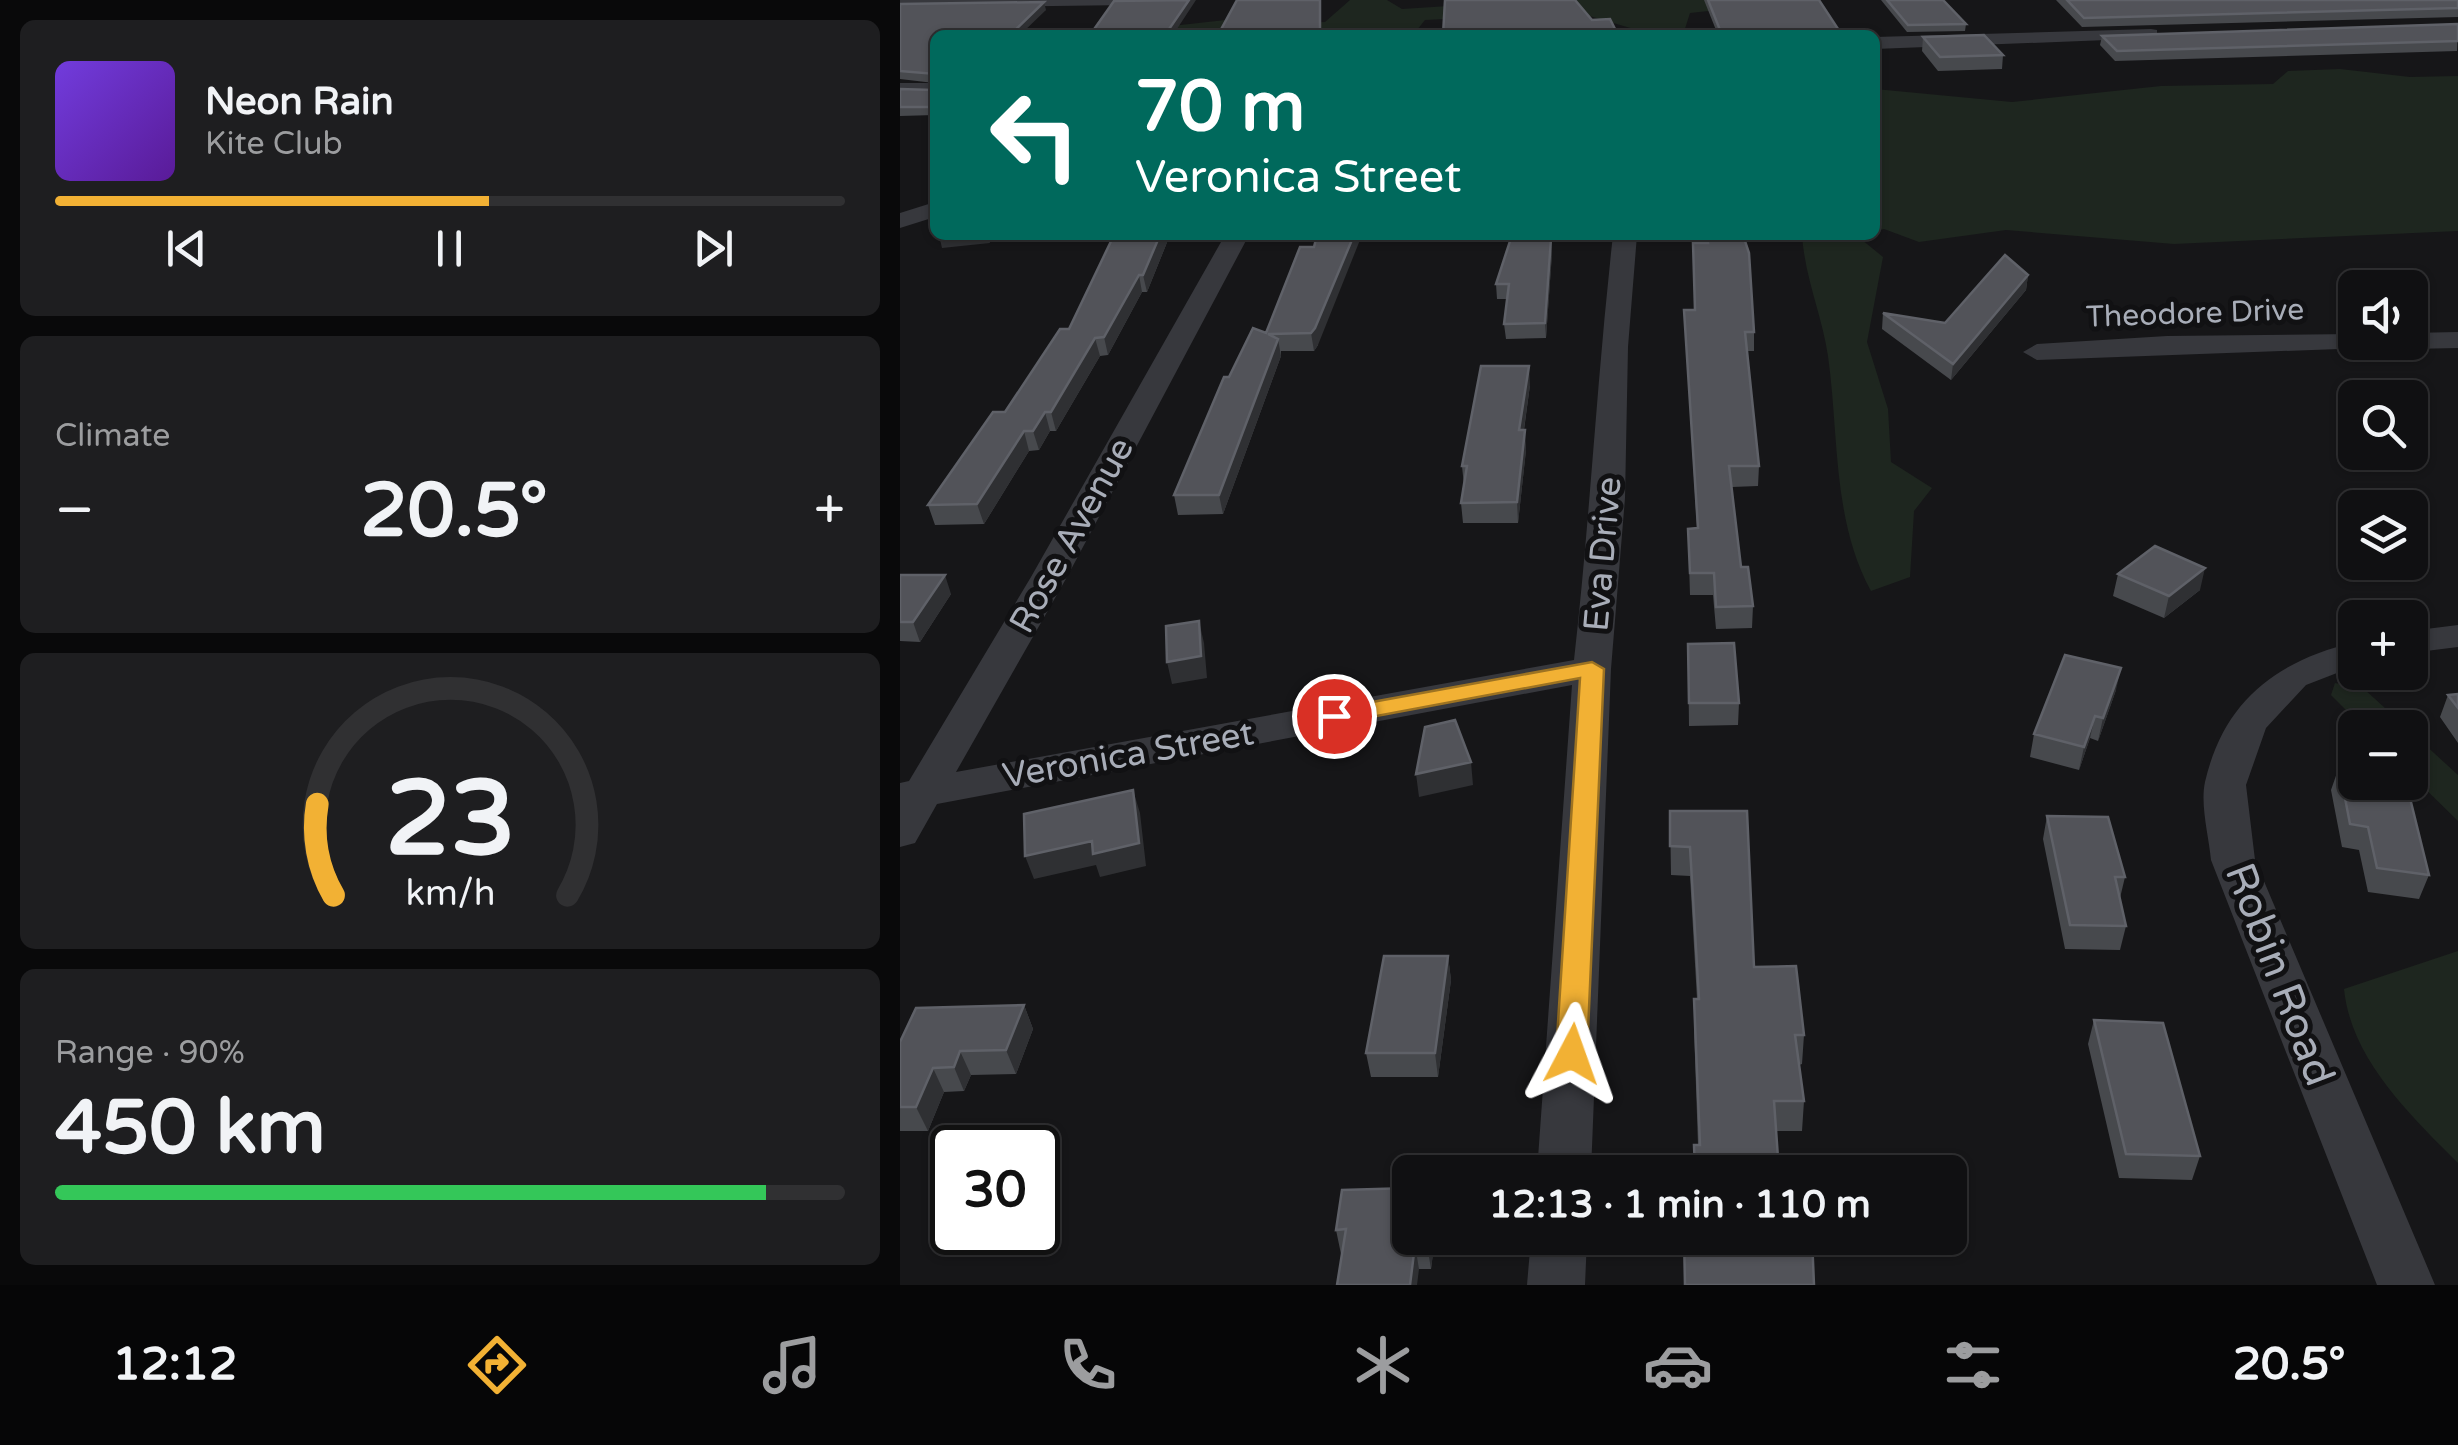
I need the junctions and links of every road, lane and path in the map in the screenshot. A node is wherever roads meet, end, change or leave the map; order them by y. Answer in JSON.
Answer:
{"nodes":[{"id":1,"x":1112,"y":0,"type":"edge"},
{"id":2,"x":1129,"y":0,"type":"edge"},
{"id":3,"x":900,"y":4,"type":"edge"},
{"id":4,"x":2166,"y":34,"type":"edge"},
{"id":5,"x":1880,"y":43,"type":"edge"},
{"id":6,"x":900,"y":89,"type":"edge"},
{"id":7,"x":930,"y":89,"type":"edge"},
{"id":8,"x":930,"y":211,"type":"edge"},
{"id":9,"x":900,"y":221,"type":"edge"},
{"id":10,"x":1235,"y":240,"type":"edge"},
{"id":11,"x":1625,"y":240,"type":"edge"},
{"id":12,"x":2458,"y":340,"type":"edge"},
{"id":13,"x":2428,"y":341,"type":"edge"},
{"id":14,"x":2338,"y":342,"type":"edge"},
{"id":15,"x":2038,"y":352,"type":"dead end"},
{"id":16,"x":2458,"y":636,"type":"edge"},
{"id":17,"x":2428,"y":640,"type":"edge"},
{"id":18,"x":2338,"y":659,"type":"edge"},
{"id":19,"x":1592,"y":669,"type":"junction"},
{"id":20,"x":911,"y":795,"type":"edge"},
{"id":21,"x":900,"y":832,"type":"edge"},
{"id":22,"x":1565,"y":1155,"type":"edge"},
{"id":23,"x":1558,"y":1255,"type":"edge"},
{"id":24,"x":1556,"y":1285,"type":"edge"},
{"id":25,"x":2406,"y":1285,"type":"edge"}],
"edges":[{"from":1,"to":2,"type":"street"},
{"from":1,"to":3,"type":"street"},
{"from":4,"to":5,"type":"street"},
{"from":6,"to":7,"type":"street"},
{"from":8,"to":9,"type":"street"},
{"from":10,"to":20,"type":"street","name":"Rose Avenue"},
{"from":11,"to":19,"type":"street","name":"Eva Drive"},
{"from":12,"to":13,"type":"street"},
{"from":14,"to":15,"type":"street","name":"Theodore Drive"},
{"from":16,"to":17,"type":"street"},
{"from":18,"to":25,"type":"street","name":"Robin Road"},
{"from":19,"to":20,"type":"street","name":"Veronica Street"},
{"from":19,"to":22,"type":"street","name":"Eva Drive"},
{"from":20,"to":21,"type":"street","name":"Rose Avenue"},
{"from":23,"to":24,"type":"street"}]}
